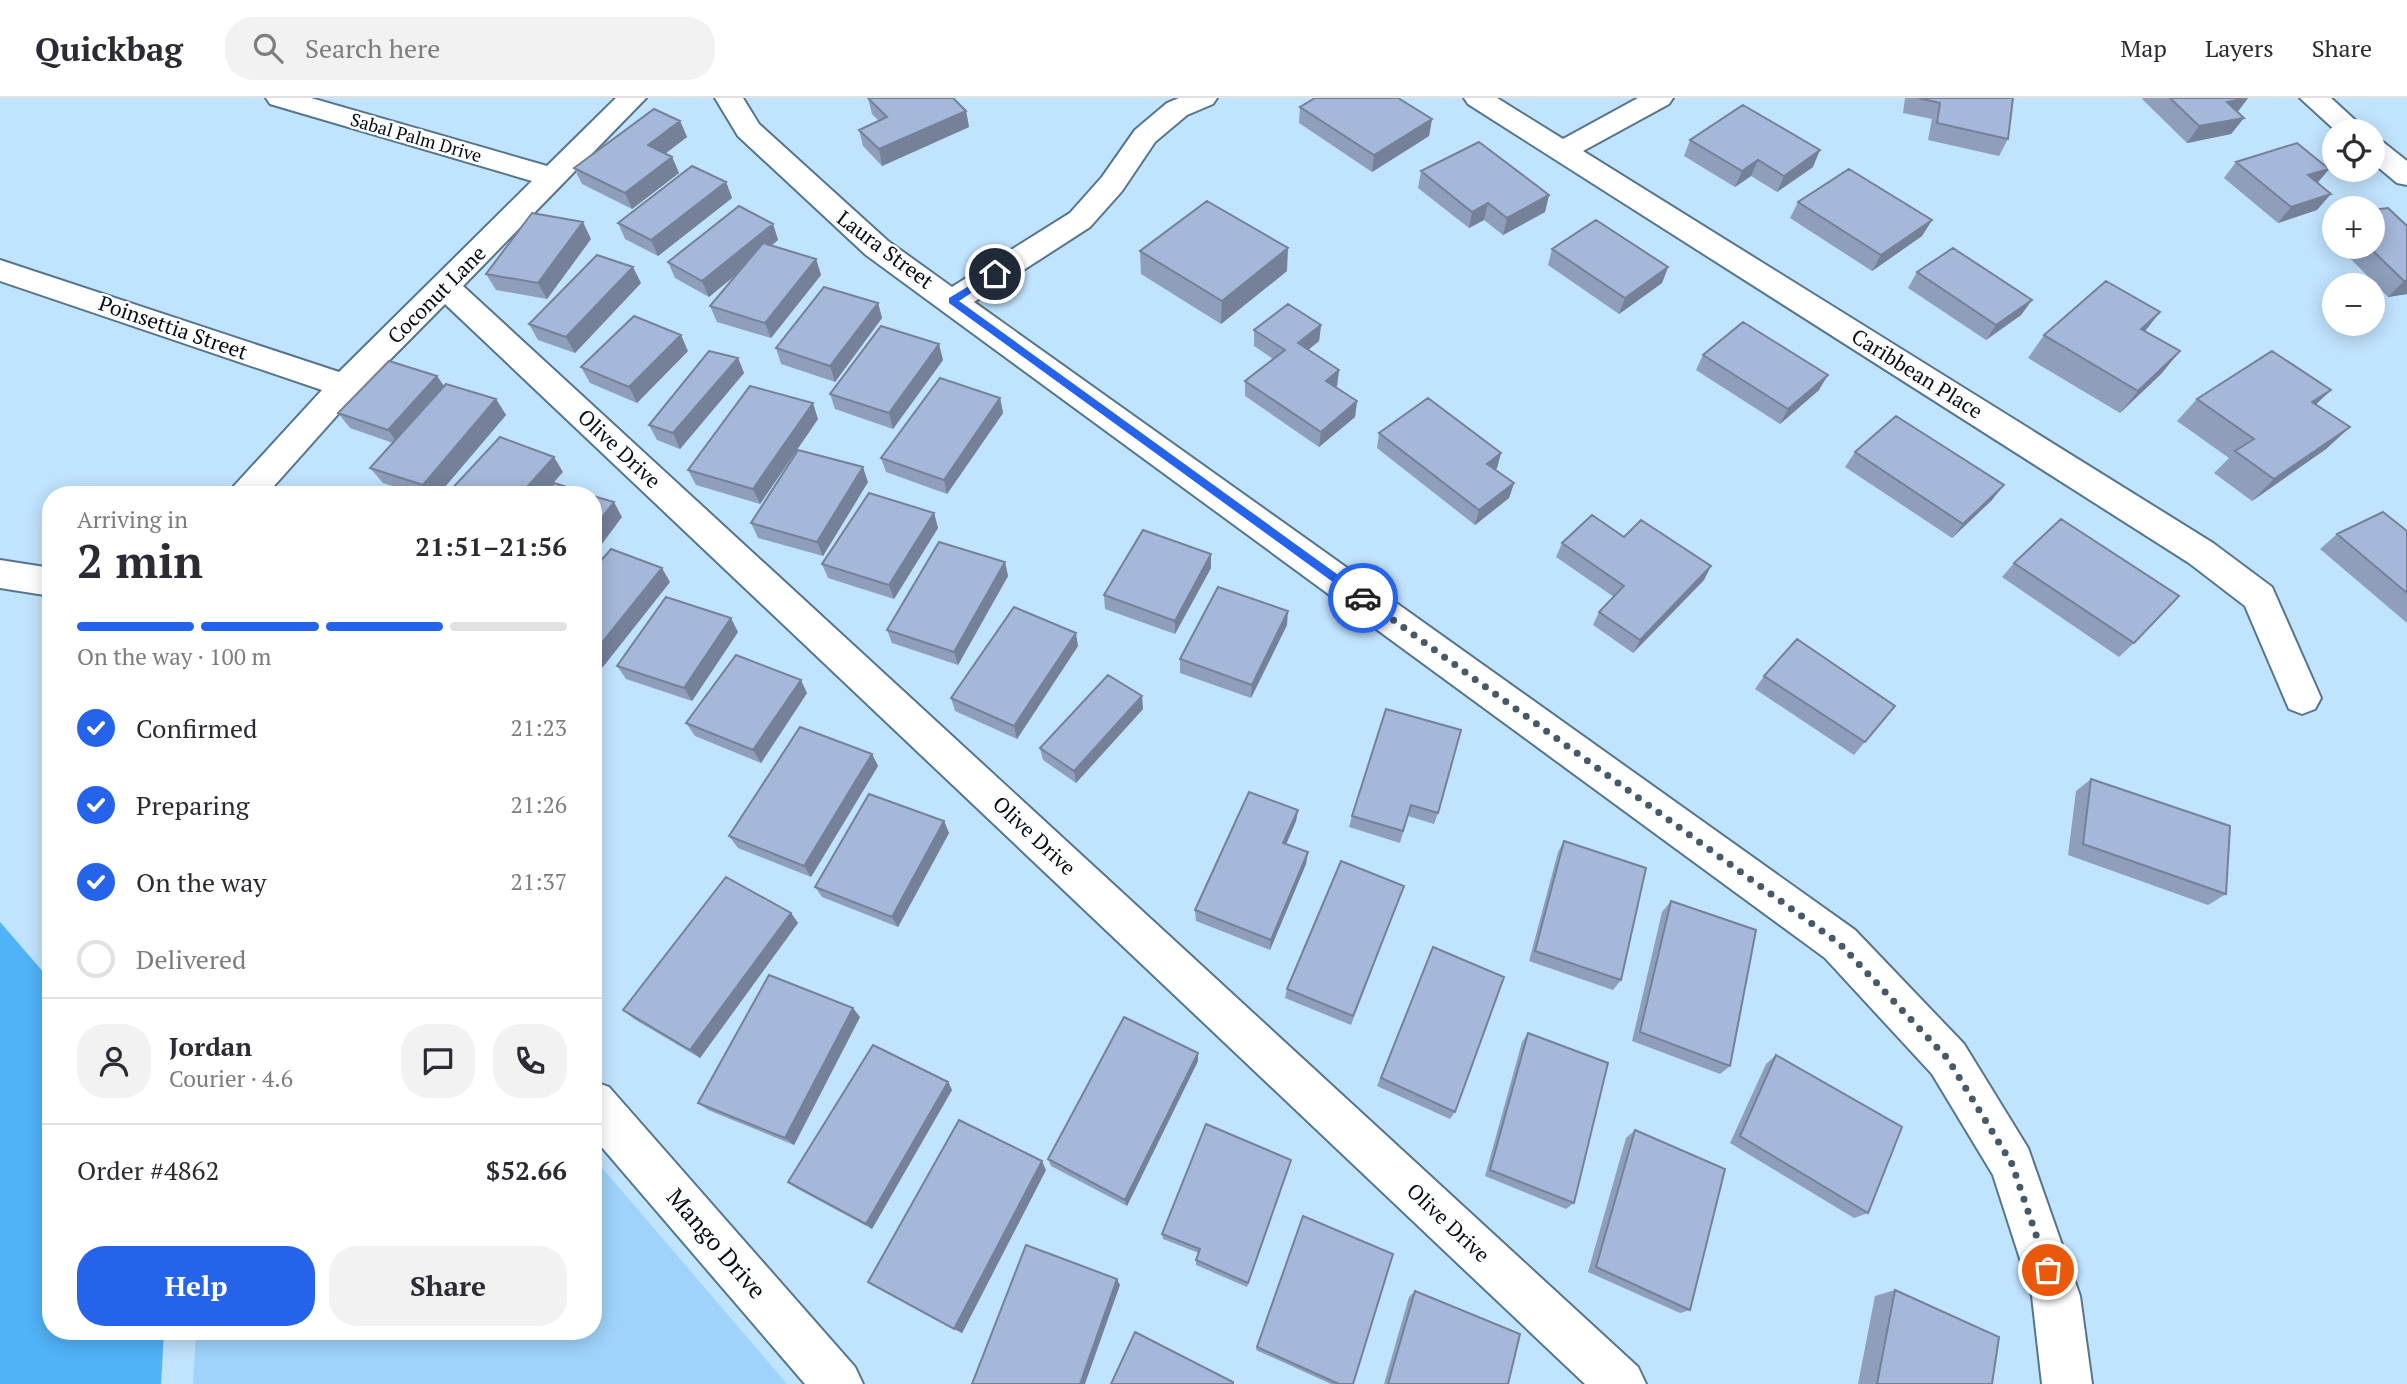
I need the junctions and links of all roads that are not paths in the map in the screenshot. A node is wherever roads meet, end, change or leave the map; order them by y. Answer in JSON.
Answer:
{"nodes":[{"id":1,"x":280,"y":98,"type":"edge"},
{"id":2,"x":632,"y":98,"type":"edge"},
{"id":3,"x":729,"y":98,"type":"edge"},
{"id":4,"x":1203,"y":98,"type":"edge"},
{"id":5,"x":1478,"y":98,"type":"edge"},
{"id":6,"x":1659,"y":98,"type":"edge"},
{"id":7,"x":2314,"y":98,"type":"edge"},
{"id":8,"x":2339,"y":119,"type":"edge"},
{"id":9,"x":1562,"y":150,"type":"junction"},
{"id":10,"x":2385,"y":158,"type":"edge"},
{"id":11,"x":2407,"y":176,"type":"edge"},
{"id":12,"x":552,"y":177,"type":"junction"},
{"id":13,"x":0,"y":270,"type":"edge"},
{"id":14,"x":446,"y":288,"type":"junction"},
{"id":15,"x":953,"y":301,"type":"junction"},
{"id":16,"x":345,"y":386,"type":"junction"},
{"id":17,"x":254,"y":486,"type":"edge"},
{"id":18,"x":0,"y":574,"type":"edge"},
{"id":19,"x":42,"y":581,"type":"edge"},
{"id":20,"x":2301,"y":698,"type":"dead end"},
{"id":21,"x":602,"y":1113,"type":"edge"},
{"id":22,"x":838,"y":1384,"type":"edge"},
{"id":23,"x":1621,"y":1384,"type":"edge"},
{"id":24,"x":2067,"y":1384,"type":"edge"}],
"edges":[{"from":1,"to":12,"type":"street","name":"Sabal Palm Drive"},
{"from":2,"to":12,"type":"street","name":"Coconut Lane"},
{"from":3,"to":15,"type":"street","name":"Laura Street"},
{"from":4,"to":15,"type":"street"},
{"from":5,"to":9,"type":"street","name":"Caribbean Place"},
{"from":6,"to":9,"type":"street"},
{"from":7,"to":8,"type":"street"},
{"from":9,"to":20,"type":"street","name":"Caribbean Place"},
{"from":10,"to":11,"type":"street"},
{"from":12,"to":14,"type":"street","name":"Coconut Lane"},
{"from":13,"to":16,"type":"street","name":"Poinsettia Street"},
{"from":14,"to":16,"type":"street","name":"Coconut Lane"},
{"from":14,"to":23,"type":"street","name":"Olive Drive"},
{"from":15,"to":24,"type":"street","name":"Laura Street"},
{"from":16,"to":17,"type":"street","name":"Coconut Lane"},
{"from":18,"to":19,"type":"street"},
{"from":21,"to":22,"type":"street","name":"Mango Drive"}]}
